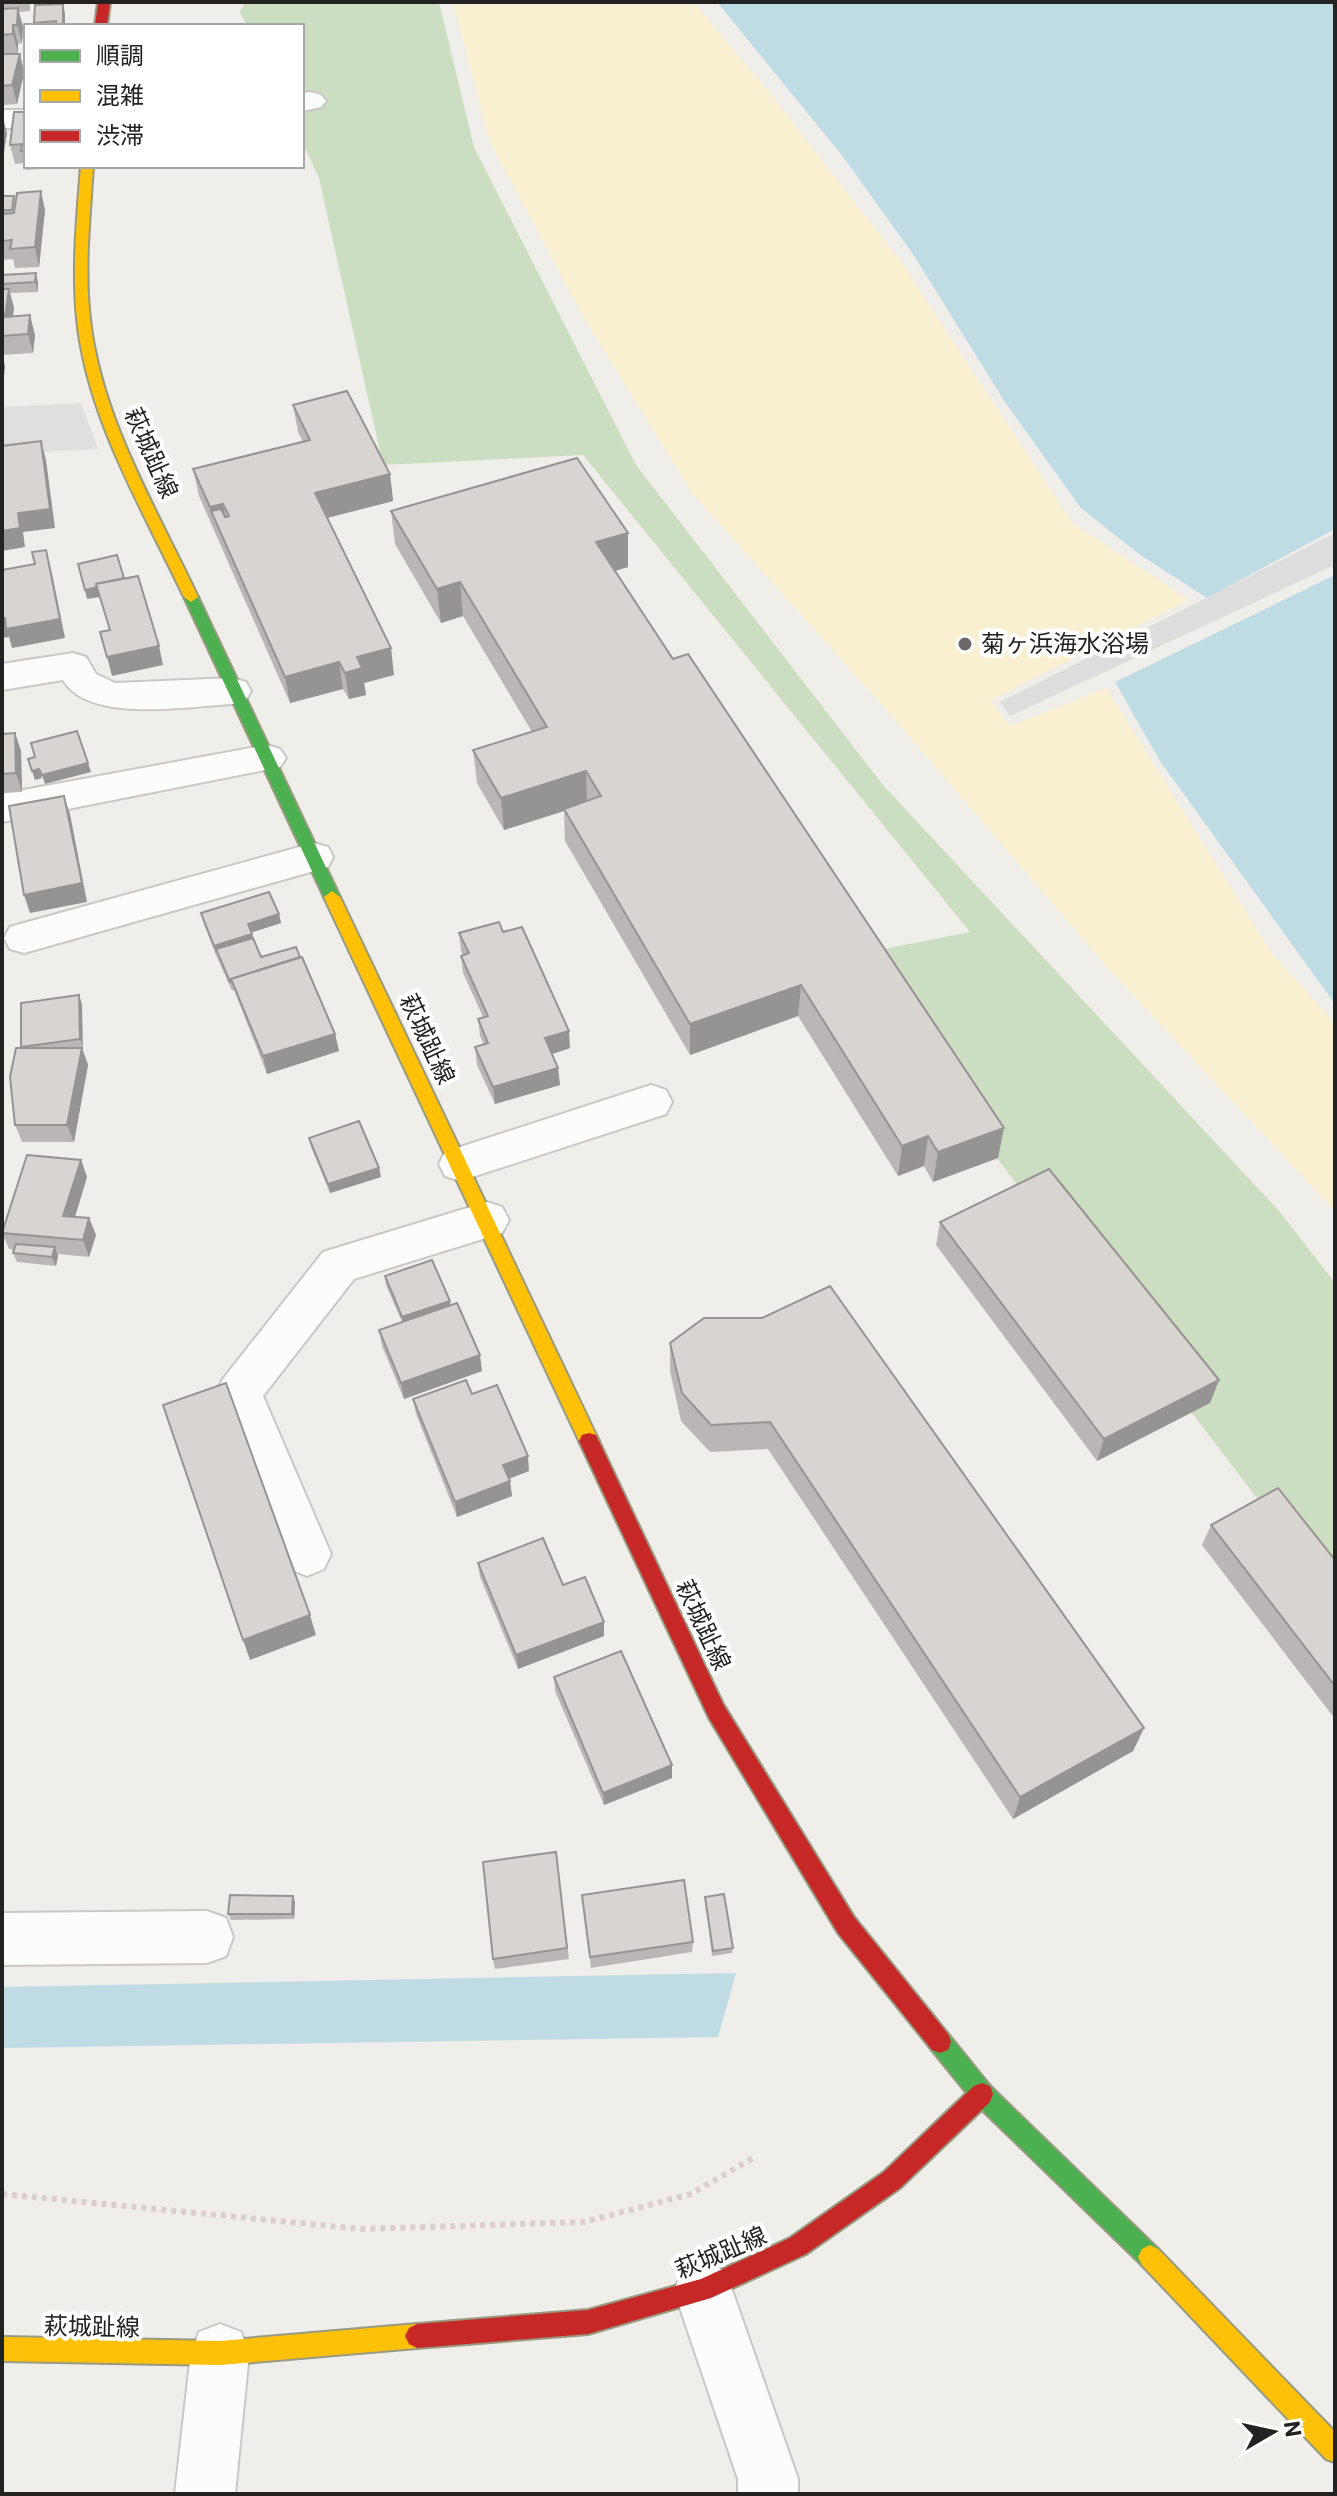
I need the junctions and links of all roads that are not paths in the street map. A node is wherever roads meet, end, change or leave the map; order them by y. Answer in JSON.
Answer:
{"nodes":[{"id":1,"x":104,"y":2,"type":"edge"},
{"id":2,"x":101,"y":24,"type":"edge"},
{"id":3,"x":2,"y":119,"type":"edge"},
{"id":4,"x":24,"y":119,"type":"edge"},
{"id":5,"x":87,"y":168,"type":"edge"},
{"id":6,"x":2,"y":677,"type":"edge"},
{"id":7,"x":233,"y":691,"type":"junction"},
{"id":8,"x":267,"y":758,"type":"junction"},
{"id":9,"x":2,"y":808,"type":"edge"},
{"id":10,"x":314,"y":857,"type":"junction"},
{"id":11,"x":24,"y":938,"type":"dead end"},
{"id":12,"x":651,"y":1102,"type":"dead end"},
{"id":13,"x":460,"y":1164,"type":"junction"},
{"id":14,"x":487,"y":1220,"type":"junction"},
{"id":15,"x":307,"y":1554,"type":"dead end"},
{"id":16,"x":207,"y":1937,"type":"dead end"},
{"id":17,"x":2,"y":1939,"type":"edge"},
{"id":18,"x":982,"y":2094,"type":"junction"},
{"id":19,"x":703,"y":2290,"type":"junction"},
{"id":20,"x":2,"y":2349,"type":"edge"},
{"id":21,"x":220,"y":2353,"type":"junction"},
{"id":22,"x":1335,"y":2450,"type":"edge"},
{"id":23,"x":205,"y":2494,"type":"edge"},
{"id":24,"x":768,"y":2494,"type":"edge"}],
"edges":[{"from":1,"to":2,"type":"main road"},
{"from":3,"to":4,"type":"street"},
{"from":5,"to":7,"type":"main road","name":"萩城趾線"},
{"from":6,"to":7,"type":"street"},
{"from":7,"to":8,"type":"main road","name":"萩城趾線"},
{"from":8,"to":9,"type":"street"},
{"from":8,"to":10,"type":"main road","name":"萩城趾線"},
{"from":10,"to":11,"type":"street"},
{"from":10,"to":13,"type":"main road","name":"萩城趾線"},
{"from":12,"to":13,"type":"street"},
{"from":13,"to":14,"type":"main road","name":"萩城趾線"},
{"from":14,"to":15,"type":"street"},
{"from":14,"to":18,"type":"main road","name":"萩城趾線"},
{"from":16,"to":17,"type":"street"},
{"from":18,"to":19,"type":"main road","name":"萩城趾線"},
{"from":18,"to":22,"type":"main road"},
{"from":19,"to":21,"type":"main road","name":"萩城趾線"},
{"from":19,"to":24,"type":"street"},
{"from":20,"to":21,"type":"main road","name":"萩城趾線"},
{"from":21,"to":23,"type":"street"}]}
